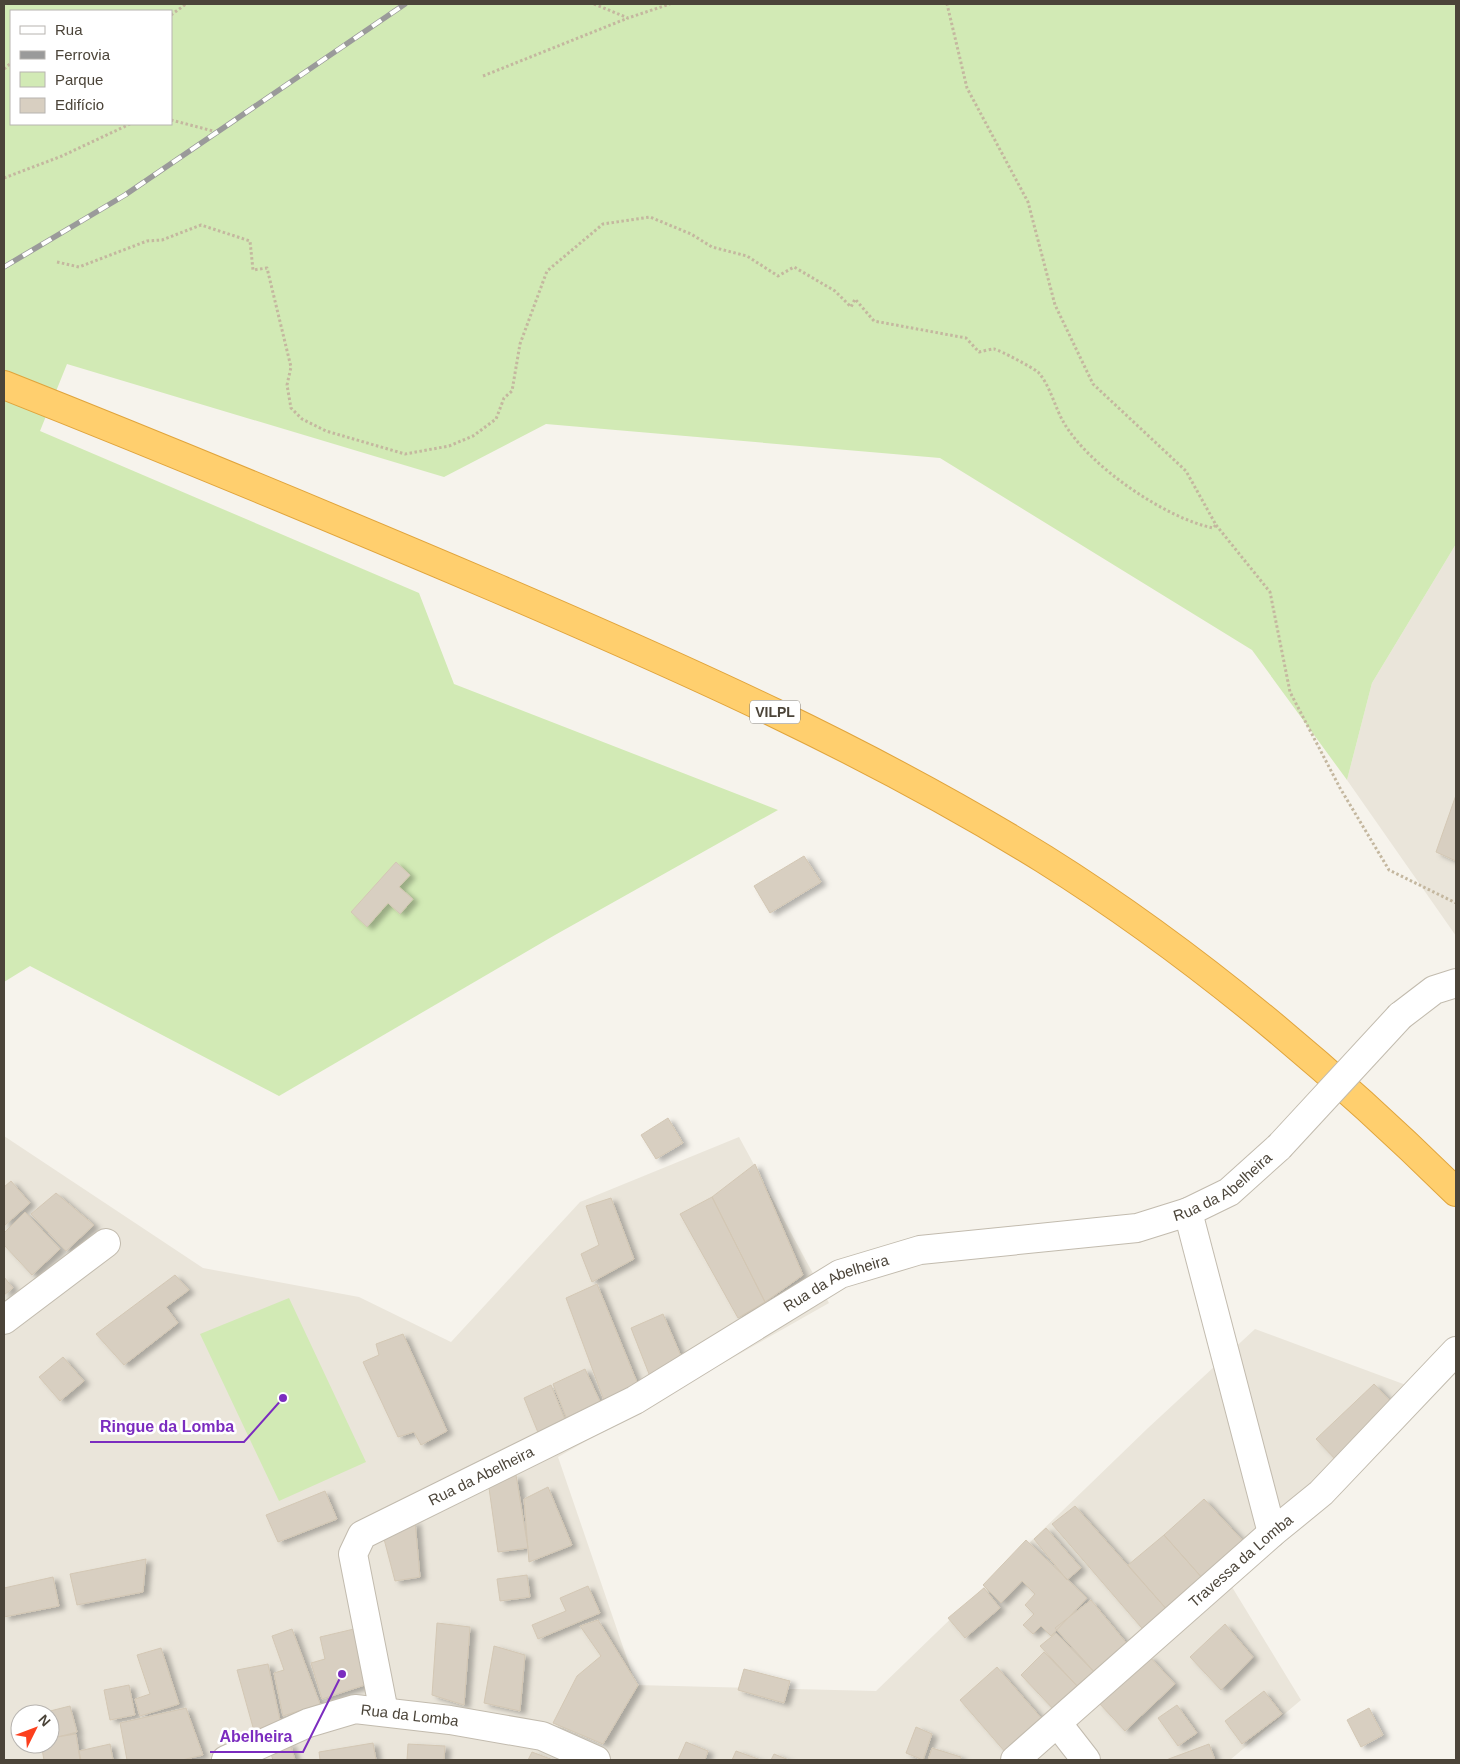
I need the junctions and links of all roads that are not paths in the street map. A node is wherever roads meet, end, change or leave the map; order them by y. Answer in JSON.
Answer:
{"nodes":[{"id":1,"x":4,"y":385,"type":"edge"},
{"id":2,"x":1456,"y":983,"type":"edge"},
{"id":3,"x":1456,"y":1192,"type":"edge"},
{"id":4,"x":1188,"y":1212,"type":"junction"},
{"id":5,"x":106,"y":1243,"type":"dead end"},
{"id":6,"x":4,"y":1320,"type":"edge"},
{"id":7,"x":1456,"y":1351,"type":"edge"},
{"id":8,"x":1272,"y":1533,"type":"junction"},
{"id":9,"x":384,"y":1712,"type":"junction"},
{"id":10,"x":1058,"y":1724,"type":"junction"},
{"id":11,"x":226,"y":1760,"type":"edge"},
{"id":12,"x":596,"y":1760,"type":"edge"},
{"id":13,"x":1015,"y":1760,"type":"edge"},
{"id":14,"x":1086,"y":1760,"type":"edge"}],
"edges":[{"from":1,"to":3,"type":"highway","number":"VILPL"},
{"from":2,"to":4,"type":"street","name":"Rua da Abelheira","bridge":true},
{"from":4,"to":8,"type":"street"},
{"from":4,"to":9,"type":"street","name":"Rua da Abelheira"},
{"from":5,"to":6,"type":"street"},
{"from":7,"to":8,"type":"street","name":"Travessa da Lomba"},
{"from":8,"to":10,"type":"street","name":"Travessa da Lomba"},
{"from":9,"to":11,"type":"street","name":"Rua da Lomba"},
{"from":9,"to":12,"type":"street","name":"Rua da Lomba"},
{"from":10,"to":13,"type":"street","name":"Travessa da Lomba"},
{"from":10,"to":14,"type":"street"}]}
